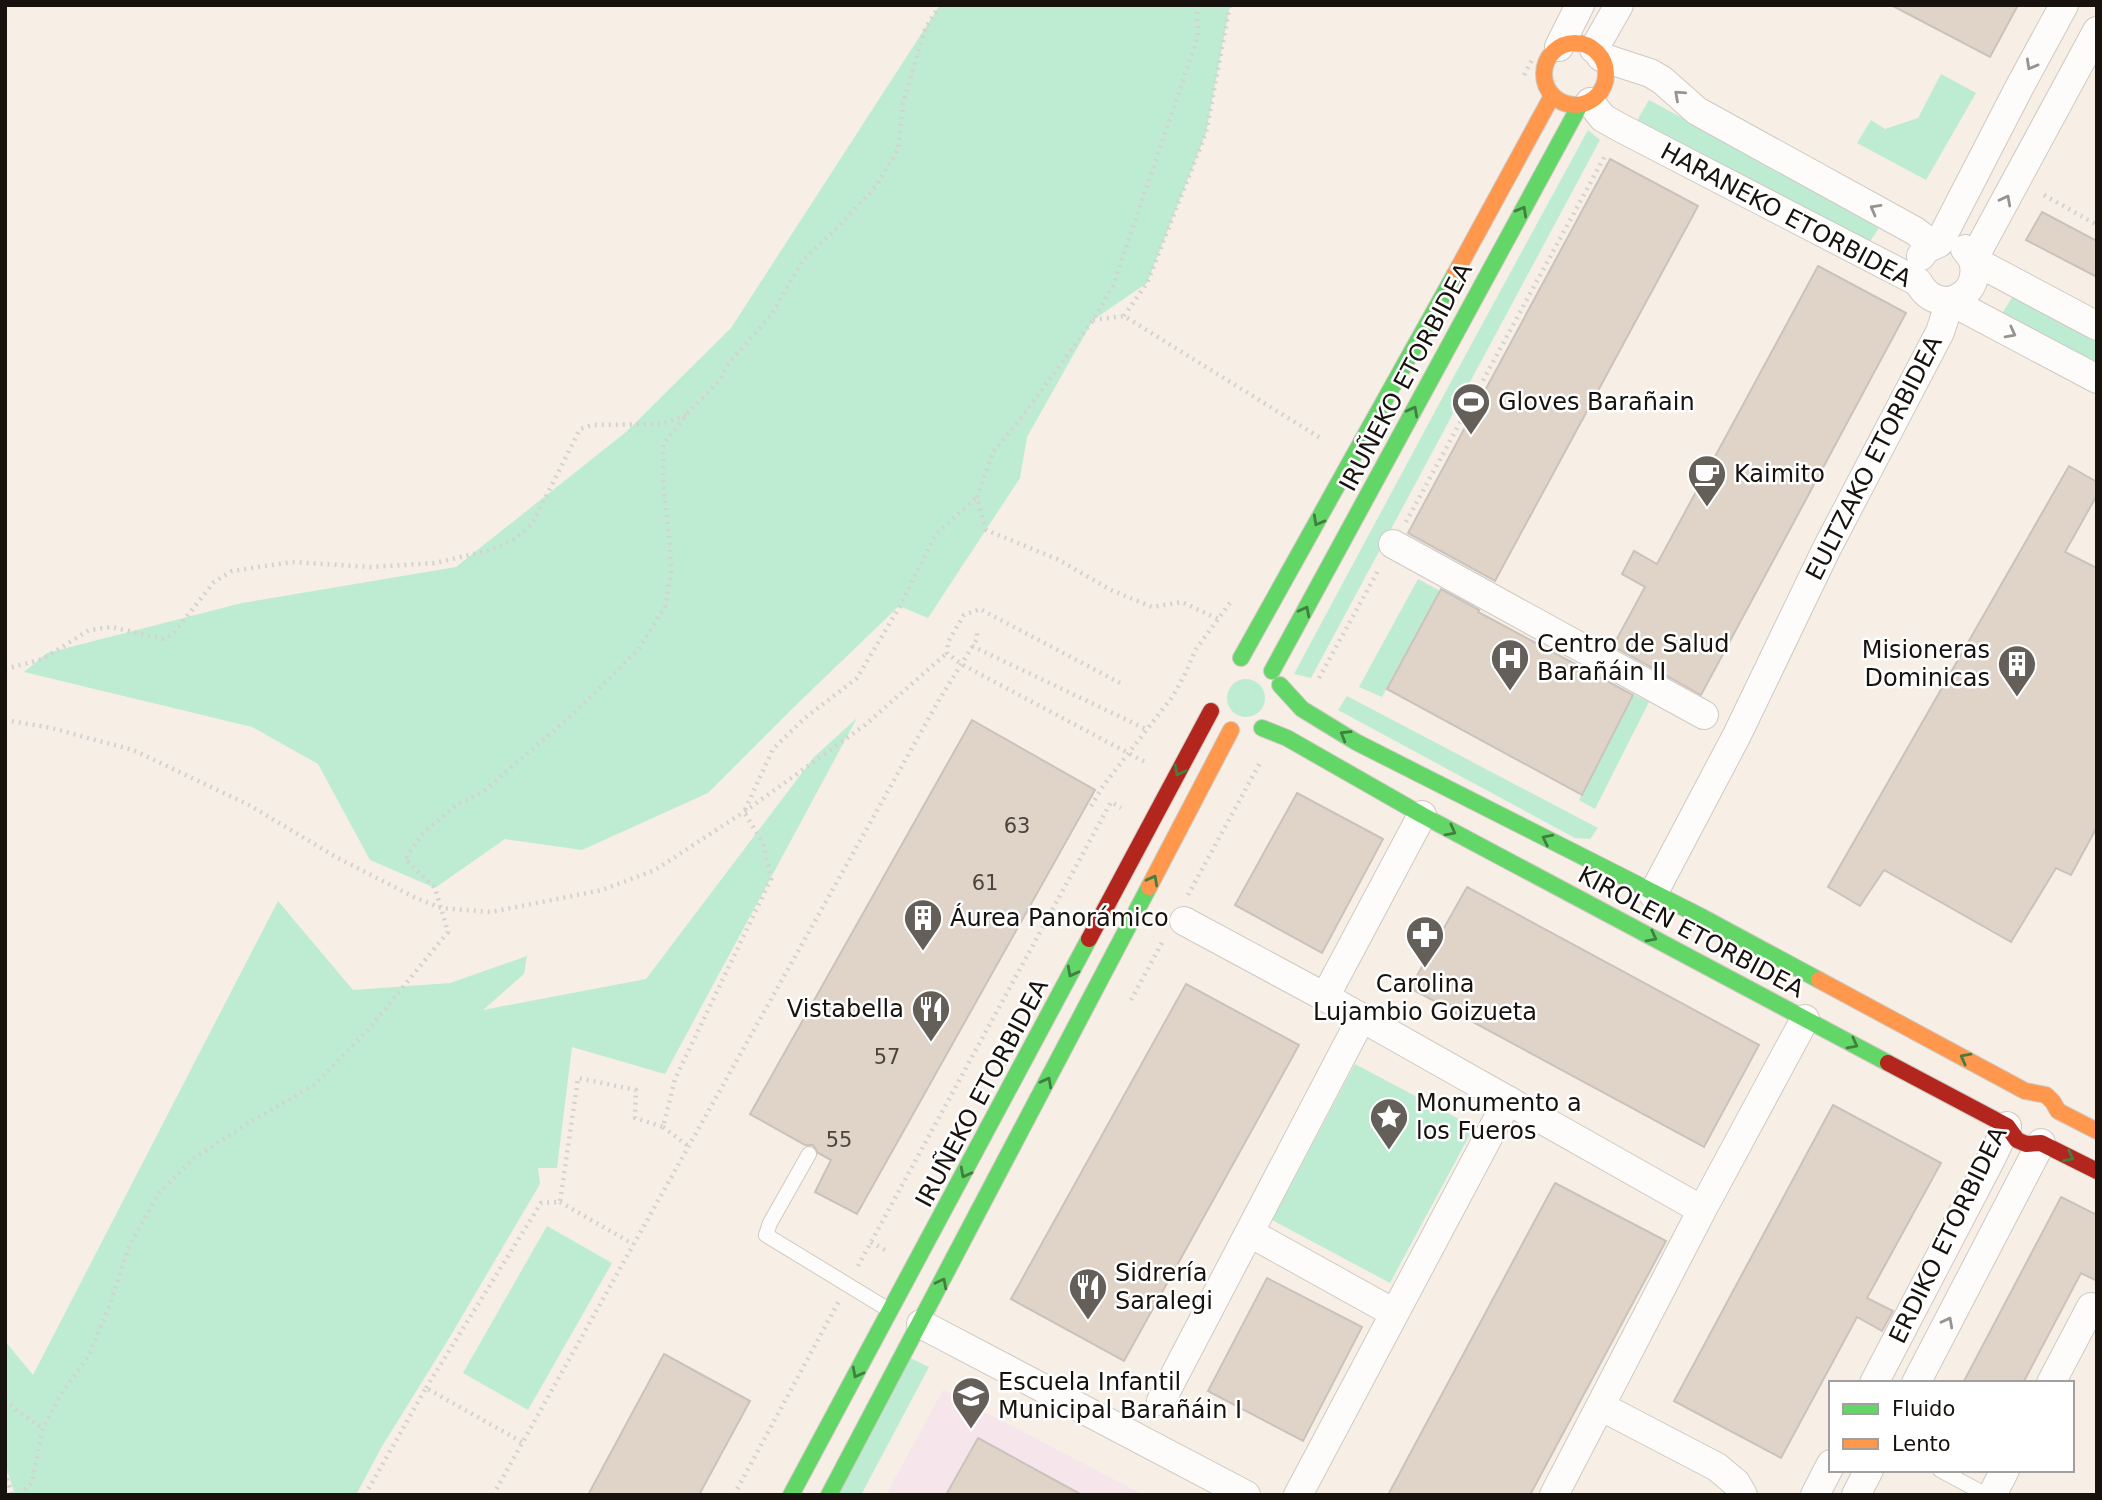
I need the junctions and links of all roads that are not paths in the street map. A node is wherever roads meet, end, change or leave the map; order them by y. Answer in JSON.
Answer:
{"nodes":[{"id":1,"x":1580,"y":5,"type":"edge"},
{"id":2,"x":1619,"y":5,"type":"edge"},
{"id":3,"x":2064,"y":5,"type":"edge"},
{"id":4,"x":2097,"y":31,"type":"edge"},
{"id":5,"x":1563,"y":39,"type":"junction"},
{"id":6,"x":1597,"y":53,"type":"junction"},
{"id":7,"x":1552,"y":96,"type":"junction"},
{"id":8,"x":1585,"y":104,"type":"junction"},
{"id":9,"x":1936,"y":244,"type":"junction"},
{"id":10,"x":1973,"y":260,"type":"junction"},
{"id":11,"x":1917,"y":282,"type":"junction"},
{"id":12,"x":1950,"y":301,"type":"junction"},
{"id":13,"x":2097,"y":327,"type":"edge"},
{"id":14,"x":2097,"y":379,"type":"edge"},
{"id":15,"x":1392,"y":544,"type":"road end"},
{"id":16,"x":1257,"y":666,"type":"junction"},
{"id":17,"x":1704,"y":715,"type":"dead end"},
{"id":18,"x":1271,"y":719,"type":"junction"},
{"id":19,"x":1231,"y":730,"type":"junction"},
{"id":20,"x":1422,"y":815,"type":"junction"},
{"id":21,"x":1653,"y":894,"type":"junction"},
{"id":22,"x":1184,"y":921,"type":"dead end"},
{"id":23,"x":1325,"y":997,"type":"junction"},
{"id":24,"x":1362,"y":1017,"type":"junction"},
{"id":25,"x":1805,"y":1019,"type":"junction"},
{"id":26,"x":2025,"y":1091,"type":"junction"},
{"id":27,"x":1508,"y":1100,"type":"junction"},
{"id":28,"x":2009,"y":1111,"type":"junction"},
{"id":29,"x":2053,"y":1129,"type":"junction"},
{"id":30,"x":2097,"y":1131,"type":"edge"},
{"id":31,"x":809,"y":1154,"type":"dead end"},
{"id":32,"x":2097,"y":1171,"type":"edge"},
{"id":33,"x":1702,"y":1210,"type":"junction"},
{"id":34,"x":1250,"y":1233,"type":"junction"},
{"id":35,"x":2097,"y":1310,"type":"edge"},
{"id":36,"x":891,"y":1311,"type":"junction"},
{"id":37,"x":1394,"y":1313,"type":"junction"},
{"id":38,"x":921,"y":1324,"type":"junction"},
{"id":39,"x":1875,"y":1381,"type":"edge"},
{"id":40,"x":1917,"y":1381,"type":"edge"},
{"id":41,"x":2053,"y":1381,"type":"edge"},
{"id":42,"x":1161,"y":1401,"type":"dead end"},
{"id":43,"x":1600,"y":1406,"type":"junction"},
{"id":44,"x":1829,"y":1468,"type":"edge"},
{"id":45,"x":1869,"y":1472,"type":"edge"},
{"id":46,"x":1944,"y":1472,"type":"edge"},
{"id":47,"x":2004,"y":1472,"type":"edge"},
{"id":48,"x":1988,"y":1494,"type":"edge"},
{"id":49,"x":791,"y":1495,"type":"edge"},
{"id":50,"x":829,"y":1495,"type":"edge"},
{"id":51,"x":1246,"y":1495,"type":"edge"},
{"id":52,"x":1298,"y":1495,"type":"edge"},
{"id":53,"x":1554,"y":1495,"type":"edge"},
{"id":54,"x":1743,"y":1495,"type":"edge"},
{"id":55,"x":1815,"y":1495,"type":"edge"},
{"id":56,"x":1856,"y":1495,"type":"edge"}],
"edges":[{"from":1,"to":5,"type":"street"},
{"from":2,"to":6,"type":"street"},
{"from":3,"to":9,"type":"street","one_way":true},
{"from":10,"to":4,"type":"street","name":"EULTZAKO ETORBIDEA","one_way":true},
{"from":5,"to":6,"type":"main road"},
{"from":5,"to":7,"type":"main road"},
{"from":6,"to":8,"type":"main road"},
{"from":9,"to":6,"type":"street","name":"HARANEKO ETORBIDEA","one_way":true},
{"from":7,"to":8,"type":"main road"},
{"from":7,"to":16,"type":"main road","name":"IRUÑEKO ETORBIDEA","one_way":true},
{"from":8,"to":11,"type":"street","name":"HARANEKO ETORBIDEA"},
{"from":16,"to":8,"type":"main road","name":"IRUÑEKO ETORBIDEA","one_way":true},
{"from":9,"to":10,"type":"street","name":"HARANEKO ETORBIDEA"},
{"from":9,"to":11,"type":"street"},
{"from":10,"to":12,"type":"street","name":"EULTZAKO ETORBIDEA"},
{"from":10,"to":13,"type":"street","name":"HARANEKO ETORBIDEA"},
{"from":11,"to":12,"type":"street","name":"HARANEKO ETORBIDEA"},
{"from":12,"to":14,"type":"street","name":"HARANEKO ETORBIDEA","one_way":true},
{"from":12,"to":21,"type":"street","name":"EULTZAKO ETORBIDEA"},
{"from":15,"to":17,"type":"street"},
{"from":16,"to":18,"type":"main road"},
{"from":21,"to":16,"type":"main road","name":"KIROLEN ETORBIDEA","one_way":true},
{"from":18,"to":19,"type":"main road"},
{"from":18,"to":20,"type":"main road","name":"KIROLEN ETORBIDEA"},
{"from":19,"to":36,"type":"main road","name":"IRUÑEKO ETORBIDEA","one_way":true},
{"from":38,"to":19,"type":"main road","one_way":true},
{"from":20,"to":23,"type":"street"},
{"from":20,"to":25,"type":"main road","name":"KIROLEN ETORBIDEA","one_way":true},
{"from":26,"to":21,"type":"main road","name":"KIROLEN ETORBIDEA","one_way":true},
{"from":22,"to":23,"type":"street"},
{"from":23,"to":24,"type":"street"},
{"from":24,"to":27,"type":"street"},
{"from":24,"to":34,"type":"street"},
{"from":25,"to":28,"type":"main road","name":"KIROLEN ETORBIDEA","one_way":true},
{"from":25,"to":33,"type":"street"},
{"from":26,"to":28,"type":"main road","name":"ERDIKO ETORBIDEA"},
{"from":26,"to":29,"type":"main road","name":"KIROLEN ETORBIDEA"},
{"from":27,"to":33,"type":"street"},
{"from":27,"to":37,"type":"street"},
{"from":28,"to":29,"type":"main road","name":"KIROLEN ETORBIDEA"},
{"from":28,"to":39,"type":"street","name":"ERDIKO ETORBIDEA"},
{"from":29,"to":30,"type":"main road","name":"KIROLEN ETORBIDEA"},
{"from":29,"to":32,"type":"main road","name":"KIROLEN ETORBIDEA","one_way":true},
{"from":40,"to":29,"type":"street","name":"ERDIKO ETORBIDEA","one_way":true},
{"from":31,"to":36,"type":"lane"},
{"from":33,"to":43,"type":"street"},
{"from":34,"to":37,"type":"street"},
{"from":34,"to":42,"type":"street"},
{"from":35,"to":41,"type":"street"},
{"from":36,"to":49,"type":"main road","name":"IRUÑEKO ETORBIDEA","one_way":true},
{"from":37,"to":52,"type":"street"},
{"from":38,"to":50,"type":"main road"},
{"from":38,"to":51,"type":"street"},
{"from":43,"to":53,"type":"street"},
{"from":43,"to":54,"type":"street"},
{"from":44,"to":55,"type":"street"},
{"from":45,"to":56,"type":"street"},
{"from":46,"to":48,"type":"lane"},
{"from":47,"to":48,"type":"street"}]}
